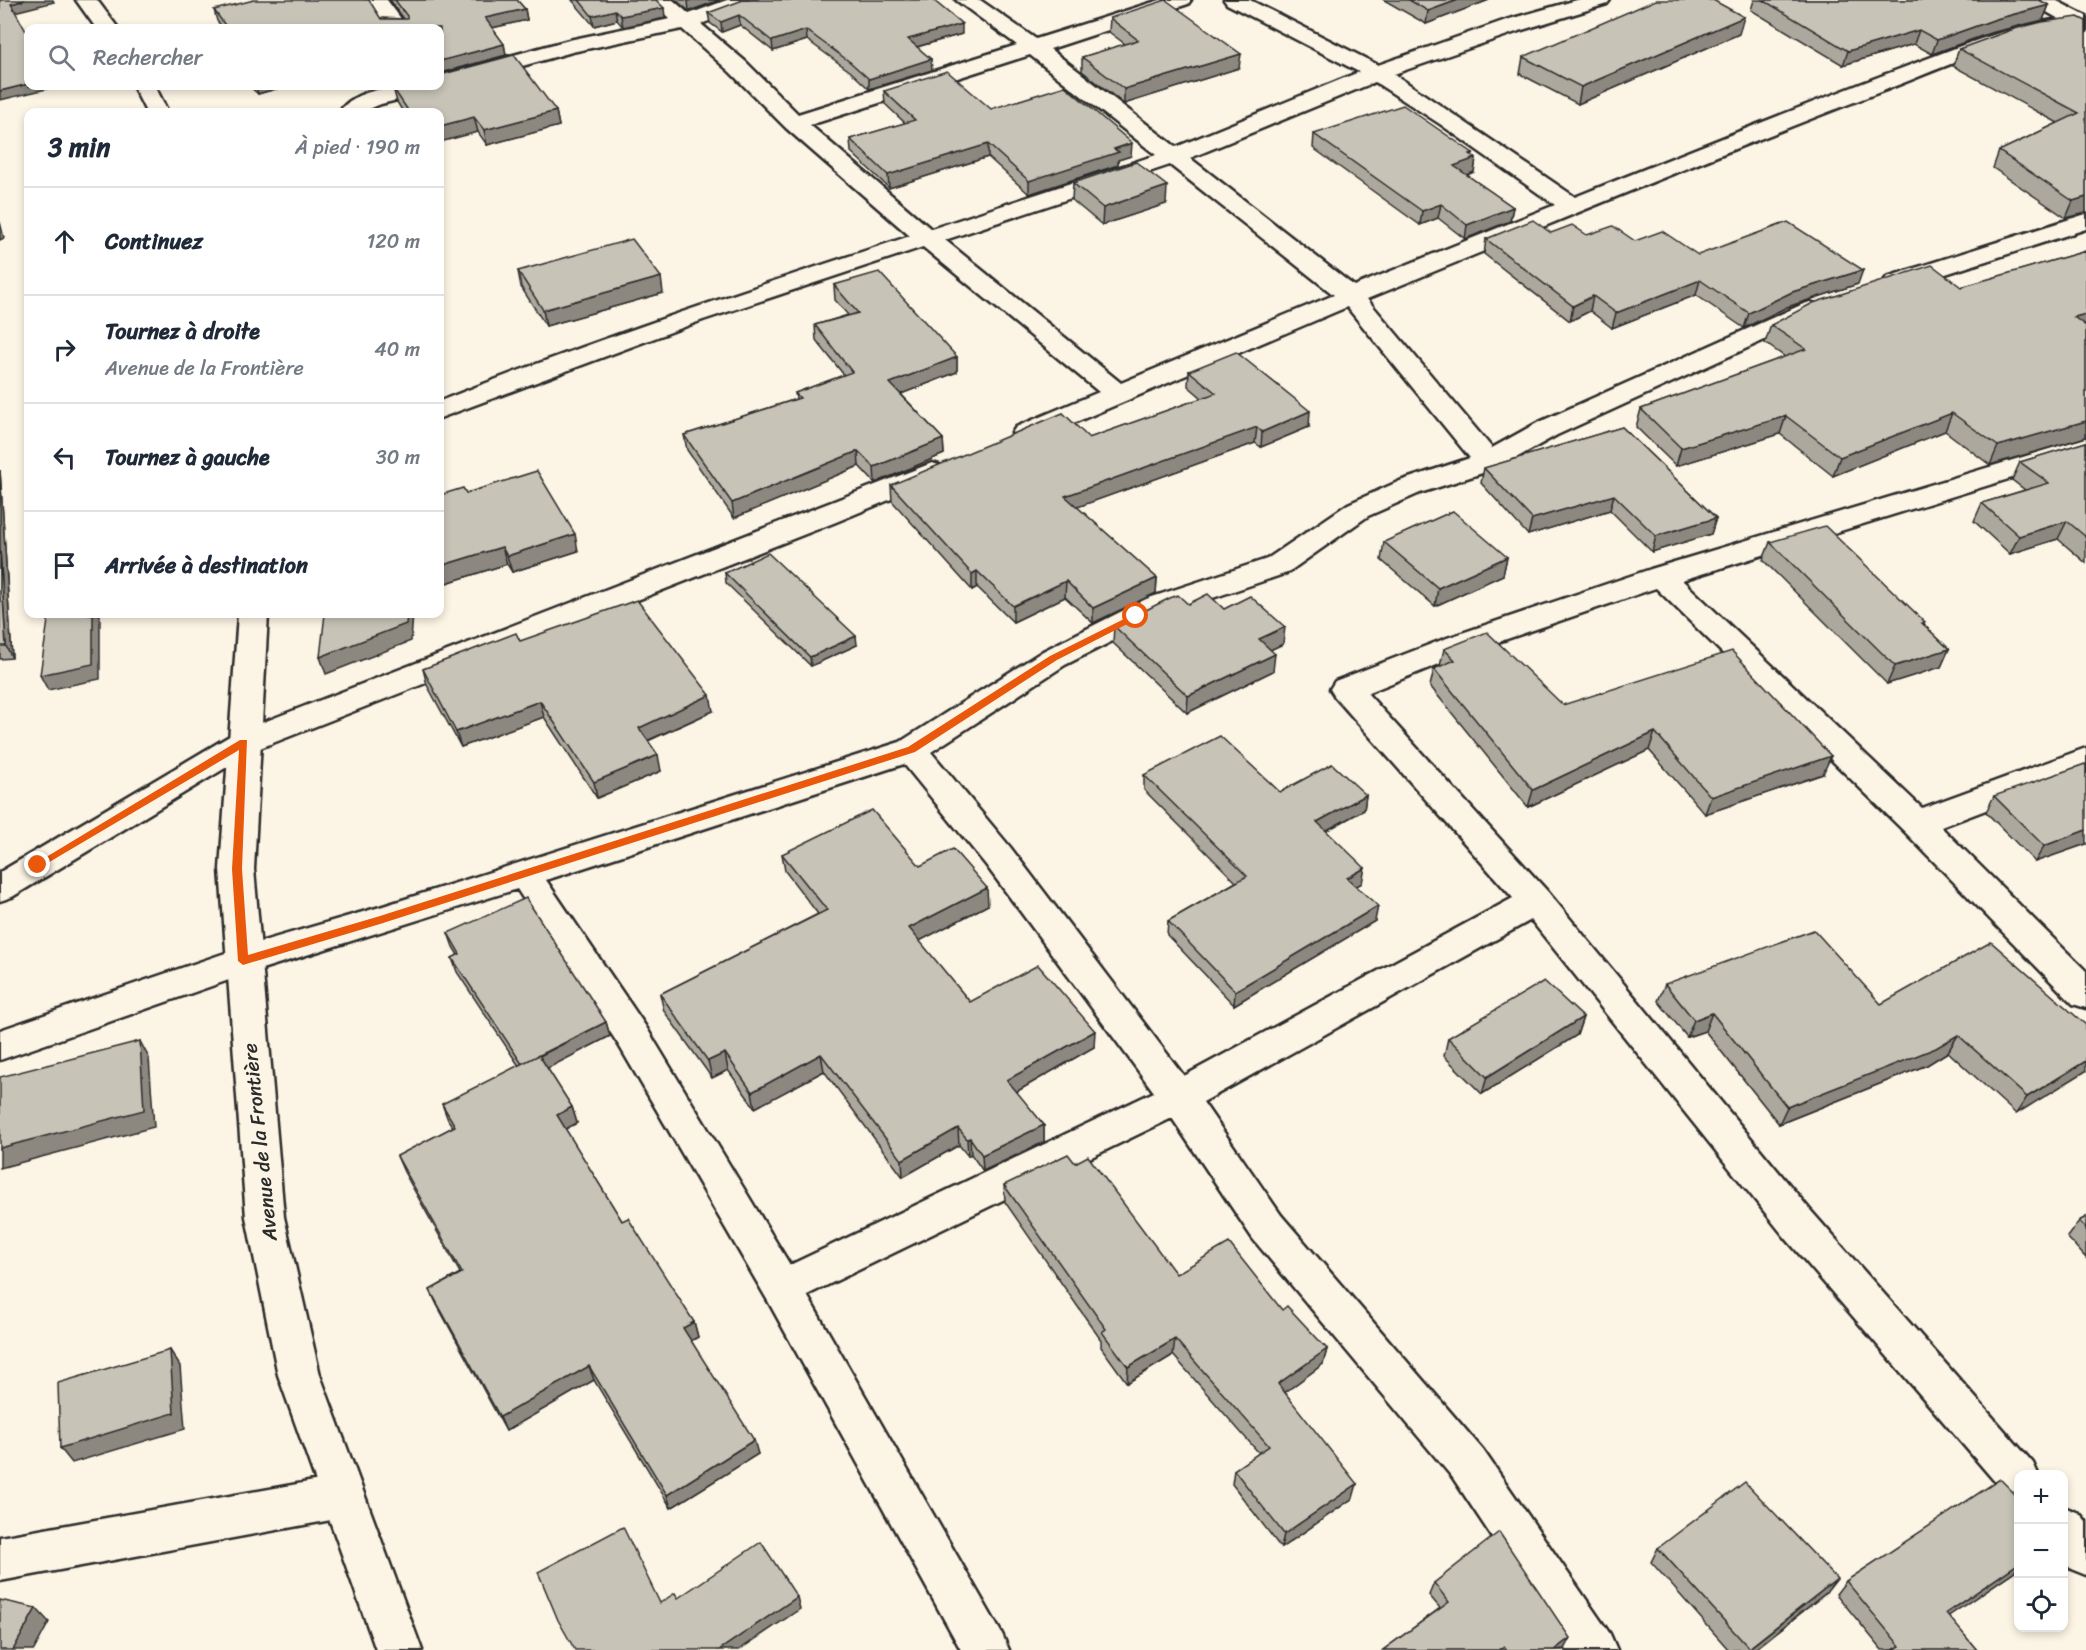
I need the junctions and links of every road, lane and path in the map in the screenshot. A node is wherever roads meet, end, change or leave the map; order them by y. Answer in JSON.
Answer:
{"nodes":[{"id":1,"x":86,"y":0,"type":"edge"},
{"id":2,"x":376,"y":0,"type":"edge"},
{"id":3,"x":660,"y":0,"type":"edge"},
{"id":4,"x":747,"y":0,"type":"edge"},
{"id":5,"x":966,"y":0,"type":"edge"},
{"id":6,"x":1181,"y":0,"type":"edge"},
{"id":7,"x":1234,"y":0,"type":"edge"},
{"id":8,"x":1600,"y":0,"type":"edge"},
{"id":9,"x":2040,"y":0,"type":"edge"},
{"id":10,"x":687,"y":22,"type":"junction"},
{"id":11,"x":2084,"y":23,"type":"edge"},
{"id":12,"x":104,"y":24,"type":"edge"},
{"id":13,"x":394,"y":24,"type":"edge"},
{"id":14,"x":1035,"y":48,"type":"junction"},
{"id":15,"x":1377,"y":74,"type":"junction"},
{"id":16,"x":444,"y":81,"type":"edge"},
{"id":17,"x":146,"y":90,"type":"edge"},
{"id":18,"x":410,"y":90,"type":"edge"},
{"id":19,"x":155,"y":108,"type":"edge"},
{"id":20,"x":352,"y":108,"type":"edge"},
{"id":21,"x":794,"y":123,"type":"junction"},
{"id":22,"x":1175,"y":156,"type":"junction"},
{"id":23,"x":1572,"y":206,"type":"junction"},
{"id":24,"x":2086,"y":221,"type":"edge"},
{"id":25,"x":927,"y":238,"type":"junction"},
{"id":26,"x":1875,"y":289,"type":"edge"},
{"id":27,"x":1352,"y":297,"type":"junction"},
{"id":28,"x":1830,"y":304,"type":"edge"},
{"id":29,"x":1119,"y":395,"type":"junction"},
{"id":30,"x":444,"y":408,"type":"edge"},
{"id":31,"x":1004,"y":442,"type":"edge"},
{"id":32,"x":2086,"y":446,"type":"edge"},
{"id":33,"x":1488,"y":462,"type":"junction"},
{"id":34,"x":951,"y":464,"type":"edge"},
{"id":35,"x":1661,"y":576,"type":"junction"},
{"id":36,"x":253,"y":618,"type":"edge"},
{"id":37,"x":244,"y":742,"type":"junction"},
{"id":38,"x":911,"y":750,"type":"junction"},
{"id":39,"x":2086,"y":760,"type":"edge"},
{"id":40,"x":1917,"y":823,"type":"junction"},
{"id":41,"x":524,"y":873,"type":"junction"},
{"id":42,"x":0,"y":888,"type":"edge"},
{"id":43,"x":1536,"y":901,"type":"junction"},
{"id":44,"x":243,"y":961,"type":"junction"},
{"id":45,"x":2086,"y":994,"type":"edge"},
{"id":46,"x":0,"y":1045,"type":"edge"},
{"id":47,"x":1179,"y":1097,"type":"junction"},
{"id":48,"x":782,"y":1288,"type":"junction"},
{"id":49,"x":2014,"y":1471,"type":"edge"},
{"id":50,"x":342,"y":1497,"type":"junction"},
{"id":51,"x":2068,"y":1533,"type":"edge"},
{"id":52,"x":2086,"y":1554,"type":"edge"},
{"id":53,"x":0,"y":1559,"type":"edge"},
{"id":54,"x":399,"y":1650,"type":"edge"},
{"id":55,"x":986,"y":1650,"type":"edge"},
{"id":56,"x":1594,"y":1650,"type":"edge"}],
"edges":[{"from":1,"to":12,"type":"street"},
{"from":2,"to":13,"type":"street"},
{"from":3,"to":10,"type":"street"},
{"from":4,"to":10,"type":"street"},
{"from":5,"to":14,"type":"street"},
{"from":6,"to":14,"type":"street"},
{"from":7,"to":15,"type":"street"},
{"from":8,"to":15,"type":"street"},
{"from":9,"to":11,"type":"street"},
{"from":10,"to":16,"type":"street"},
{"from":10,"to":21,"type":"street"},
{"from":11,"to":23,"type":"street"},
{"from":14,"to":21,"type":"street"},
{"from":14,"to":22,"type":"street"},
{"from":15,"to":22,"type":"street"},
{"from":15,"to":23,"type":"street"},
{"from":17,"to":19,"type":"street"},
{"from":18,"to":20,"type":"street"},
{"from":21,"to":25,"type":"street"},
{"from":22,"to":25,"type":"street"},
{"from":22,"to":27,"type":"street"},
{"from":23,"to":27,"type":"street"},
{"from":24,"to":26,"type":"street"},
{"from":25,"to":29,"type":"street"},
{"from":25,"to":30,"type":"street"},
{"from":27,"to":29,"type":"street"},
{"from":27,"to":33,"type":"street"},
{"from":28,"to":33,"type":"street"},
{"from":29,"to":31,"type":"street"},
{"from":32,"to":35,"type":"street"},
{"from":33,"to":38,"type":"street"},
{"from":34,"to":37,"type":"street"},
{"from":35,"to":40,"type":"street"},
{"from":35,"to":43,"type":"street"},
{"from":36,"to":37,"type":"street","name":"Avenue de la Frontière"},
{"from":37,"to":42,"type":"street"},
{"from":37,"to":44,"type":"street","name":"Avenue de la Frontière"},
{"from":38,"to":41,"type":"street"},
{"from":38,"to":47,"type":"street"},
{"from":39,"to":40,"type":"street"},
{"from":40,"to":45,"type":"street"},
{"from":41,"to":44,"type":"street"},
{"from":41,"to":48,"type":"street"},
{"from":43,"to":47,"type":"street"},
{"from":43,"to":49,"type":"street"},
{"from":44,"to":46,"type":"street"},
{"from":44,"to":50,"type":"street","name":"Avenue de la Frontière"},
{"from":47,"to":48,"type":"street"},
{"from":47,"to":56,"type":"street"},
{"from":48,"to":55,"type":"street"},
{"from":50,"to":53,"type":"street"},
{"from":50,"to":54,"type":"street","name":"Avenue de la Frontière"},
{"from":51,"to":52,"type":"street"}]}
